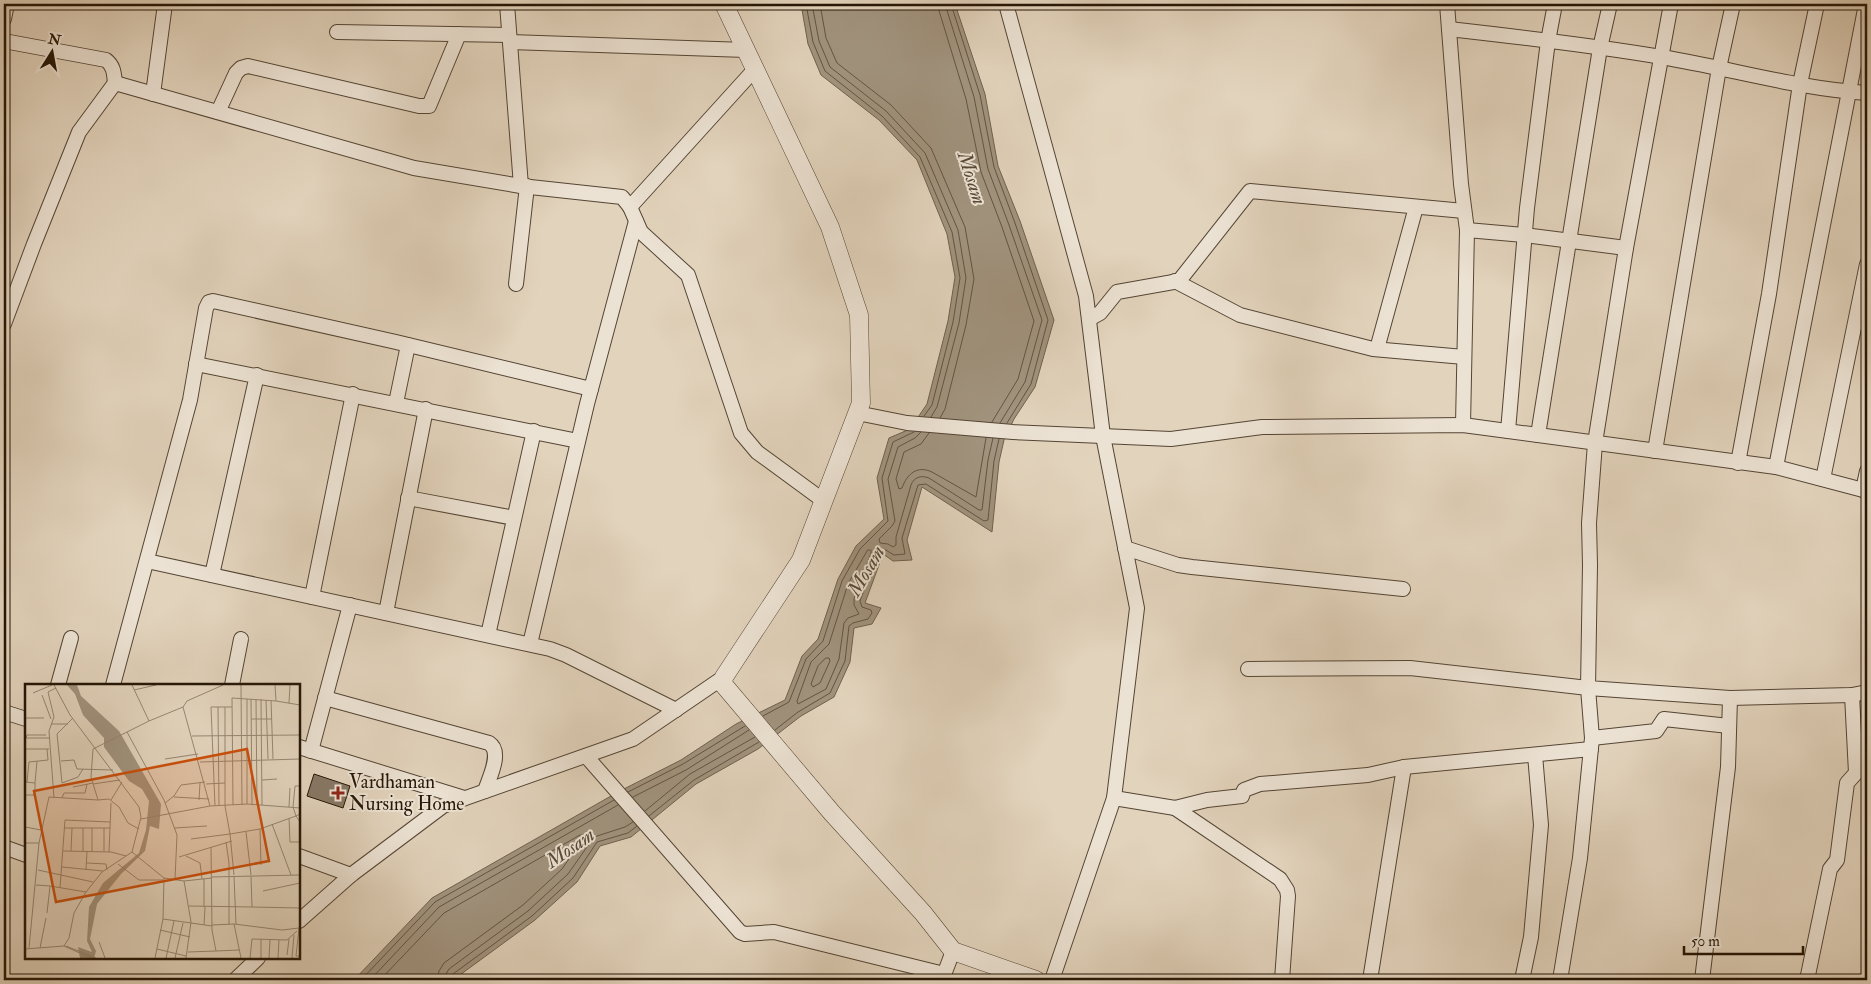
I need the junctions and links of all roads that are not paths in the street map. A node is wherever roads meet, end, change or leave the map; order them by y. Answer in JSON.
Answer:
{"nodes":[{"id":1,"x":7,"y":4,"type":"edge"},
{"id":2,"x":165,"y":4,"type":"edge"},
{"id":3,"x":507,"y":4,"type":"edge"},
{"id":4,"x":724,"y":4,"type":"edge"},
{"id":5,"x":1006,"y":4,"type":"edge"},
{"id":6,"x":1447,"y":4,"type":"edge"},
{"id":7,"x":1555,"y":4,"type":"edge"},
{"id":8,"x":1610,"y":4,"type":"edge"},
{"id":9,"x":1672,"y":4,"type":"edge"},
{"id":10,"x":1733,"y":4,"type":"edge"},
{"id":11,"x":1816,"y":4,"type":"edge"},
{"id":12,"x":1866,"y":4,"type":"edge"},
{"id":13,"x":4,"y":19,"type":"edge"},
{"id":14,"x":1449,"y":29,"type":"junction"},
{"id":15,"x":337,"y":32,"type":"dead end"},
{"id":16,"x":460,"y":34,"type":"junction"},
{"id":17,"x":509,"y":38,"type":"junction"},
{"id":18,"x":4,"y":41,"type":"edge"},
{"id":19,"x":1548,"y":41,"type":"junction"},
{"id":20,"x":1600,"y":48,"type":"junction"},
{"id":21,"x":746,"y":50,"type":"junction"},
{"id":22,"x":1660,"y":57,"type":"junction"},
{"id":23,"x":1719,"y":68,"type":"junction"},
{"id":24,"x":756,"y":69,"type":"junction"},
{"id":25,"x":115,"y":83,"type":"junction"},
{"id":26,"x":1800,"y":84,"type":"junction"},
{"id":27,"x":1849,"y":92,"type":"junction"},
{"id":28,"x":153,"y":94,"type":"junction"},
{"id":29,"x":1867,"y":94,"type":"edge"},
{"id":30,"x":218,"y":112,"type":"junction"},
{"id":31,"x":524,"y":186,"type":"junction"},
{"id":32,"x":630,"y":207,"type":"junction"},
{"id":33,"x":1416,"y":207,"type":"junction"},
{"id":34,"x":1464,"y":211,"type":"junction"},
{"id":35,"x":636,"y":220,"type":"junction"},
{"id":36,"x":1467,"y":230,"type":"junction"},
{"id":37,"x":1524,"y":235,"type":"junction"},
{"id":38,"x":1569,"y":242,"type":"junction"},
{"id":39,"x":1626,"y":248,"type":"junction"},
{"id":40,"x":1867,"y":264,"type":"edge"},
{"id":41,"x":1175,"y":281,"type":"junction"},
{"id":42,"x":516,"y":284,"type":"dead end"},
{"id":43,"x":1089,"y":319,"type":"junction"},
{"id":44,"x":4,"y":324,"type":"edge"},
{"id":45,"x":408,"y":345,"type":"junction"},
{"id":46,"x":1377,"y":349,"type":"junction"},
{"id":47,"x":1464,"y":357,"type":"junction"},
{"id":48,"x":196,"y":364,"type":"junction"},
{"id":49,"x":257,"y":375,"type":"junction"},
{"id":50,"x":591,"y":389,"type":"junction"},
{"id":51,"x":353,"y":394,"type":"junction"},
{"id":52,"x":396,"y":403,"type":"junction"},
{"id":53,"x":426,"y":409,"type":"junction"},
{"id":54,"x":857,"y":413,"type":"junction"},
{"id":55,"x":1463,"y":425,"type":"junction"},
{"id":56,"x":1508,"y":431,"type":"junction"},
{"id":57,"x":534,"y":432,"type":"junction"},
{"id":58,"x":1538,"y":435,"type":"junction"},
{"id":59,"x":1103,"y":436,"type":"junction"},
{"id":60,"x":578,"y":441,"type":"junction"},
{"id":61,"x":1595,"y":443,"type":"junction"},
{"id":62,"x":1656,"y":451,"type":"junction"},
{"id":63,"x":1738,"y":463,"type":"junction"},
{"id":64,"x":1776,"y":467,"type":"junction"},
{"id":65,"x":1867,"y":471,"type":"edge"},
{"id":66,"x":1823,"y":480,"type":"junction"},
{"id":67,"x":1865,"y":490,"type":"edge"},
{"id":68,"x":408,"y":498,"type":"junction"},
{"id":69,"x":824,"y":501,"type":"junction"},
{"id":70,"x":514,"y":518,"type":"junction"},
{"id":71,"x":1125,"y":548,"type":"junction"},
{"id":72,"x":147,"y":561,"type":"junction"},
{"id":73,"x":212,"y":575,"type":"junction"},
{"id":74,"x":1403,"y":589,"type":"dead end"},
{"id":75,"x":312,"y":596,"type":"junction"},
{"id":76,"x":350,"y":605,"type":"junction"},
{"id":77,"x":386,"y":612,"type":"junction"},
{"id":78,"x":488,"y":635,"type":"junction"},
{"id":79,"x":71,"y":638,"type":"dead end"},
{"id":80,"x":241,"y":639,"type":"dead end"},
{"id":81,"x":530,"y":644,"type":"junction"},
{"id":82,"x":1248,"y":669,"type":"dead end"},
{"id":83,"x":724,"y":680,"type":"junction"},
{"id":84,"x":58,"y":684,"type":"edge"},
{"id":85,"x":113,"y":684,"type":"edge"},
{"id":86,"x":232,"y":684,"type":"edge"},
{"id":87,"x":1588,"y":688,"type":"junction"},
{"id":88,"x":1867,"y":692,"type":"edge"},
{"id":89,"x":1852,"y":695,"type":"junction"},
{"id":90,"x":325,"y":698,"type":"junction"},
{"id":91,"x":1730,"y":698,"type":"junction"},
{"id":92,"x":676,"y":710,"type":"junction"},
{"id":93,"x":4,"y":712,"type":"edge"},
{"id":94,"x":25,"y":719,"type":"edge"},
{"id":95,"x":1729,"y":726,"type":"junction"},
{"id":96,"x":1591,"y":744,"type":"junction"},
{"id":97,"x":305,"y":749,"type":"edge"},
{"id":98,"x":1535,"y":755,"type":"junction"},
{"id":99,"x":586,"y":756,"type":"junction"},
{"id":100,"x":1404,"y":767,"type":"junction"},
{"id":101,"x":485,"y":791,"type":"junction"},
{"id":102,"x":464,"y":798,"type":"junction"},
{"id":103,"x":1114,"y":798,"type":"junction"},
{"id":104,"x":1175,"y":808,"type":"junction"},
{"id":105,"x":4,"y":847,"type":"edge"},
{"id":106,"x":25,"y":856,"type":"edge"},
{"id":107,"x":300,"y":856,"type":"edge"},
{"id":108,"x":351,"y":875,"type":"junction"},
{"id":109,"x":300,"y":920,"type":"edge"},
{"id":110,"x":953,"y":951,"type":"junction"},
{"id":111,"x":257,"y":959,"type":"edge"},
{"id":112,"x":943,"y":977,"type":"edge"},
{"id":113,"x":235,"y":980,"type":"edge"},
{"id":114,"x":1036,"y":980,"type":"edge"},
{"id":115,"x":1052,"y":980,"type":"edge"},
{"id":116,"x":1282,"y":980,"type":"edge"},
{"id":117,"x":1370,"y":980,"type":"edge"},
{"id":118,"x":1522,"y":980,"type":"edge"},
{"id":119,"x":1560,"y":980,"type":"edge"},
{"id":120,"x":1702,"y":980,"type":"edge"},
{"id":121,"x":1807,"y":980,"type":"edge"}],
"edges":[{"from":1,"to":13,"type":"street"},
{"from":2,"to":28,"type":"street"},
{"from":3,"to":17,"type":"street"},
{"from":4,"to":21,"type":"street"},
{"from":5,"to":43,"type":"street"},
{"from":6,"to":14,"type":"street"},
{"from":7,"to":19,"type":"street"},
{"from":8,"to":20,"type":"street"},
{"from":9,"to":22,"type":"street"},
{"from":10,"to":23,"type":"street"},
{"from":11,"to":26,"type":"street"},
{"from":12,"to":27,"type":"street"},
{"from":14,"to":19,"type":"street"},
{"from":14,"to":34,"type":"street"},
{"from":15,"to":16,"type":"street"},
{"from":16,"to":17,"type":"street"},
{"from":16,"to":30,"type":"street"},
{"from":17,"to":21,"type":"street"},
{"from":17,"to":31,"type":"street"},
{"from":18,"to":25,"type":"street"},
{"from":19,"to":20,"type":"street"},
{"from":19,"to":37,"type":"street"},
{"from":20,"to":22,"type":"street"},
{"from":20,"to":38,"type":"street"},
{"from":21,"to":24,"type":"street"},
{"from":22,"to":23,"type":"street"},
{"from":22,"to":39,"type":"street"},
{"from":23,"to":26,"type":"street"},
{"from":23,"to":62,"type":"street"},
{"from":24,"to":32,"type":"street"},
{"from":24,"to":54,"type":"street"},
{"from":25,"to":28,"type":"street"},
{"from":25,"to":44,"type":"street"},
{"from":26,"to":27,"type":"street"},
{"from":26,"to":63,"type":"street"},
{"from":27,"to":29,"type":"street"},
{"from":27,"to":64,"type":"street"},
{"from":28,"to":30,"type":"street"},
{"from":30,"to":31,"type":"street"},
{"from":31,"to":32,"type":"street"},
{"from":31,"to":42,"type":"street"},
{"from":32,"to":35,"type":"street"},
{"from":33,"to":34,"type":"street"},
{"from":33,"to":41,"type":"street"},
{"from":33,"to":46,"type":"street"},
{"from":34,"to":36,"type":"street"},
{"from":35,"to":50,"type":"street"},
{"from":35,"to":69,"type":"street"},
{"from":36,"to":37,"type":"street"},
{"from":36,"to":47,"type":"street"},
{"from":37,"to":38,"type":"street"},
{"from":37,"to":56,"type":"street"},
{"from":38,"to":39,"type":"street"},
{"from":38,"to":58,"type":"street"},
{"from":39,"to":61,"type":"street"},
{"from":40,"to":66,"type":"street"},
{"from":41,"to":43,"type":"street"},
{"from":41,"to":46,"type":"street"},
{"from":43,"to":59,"type":"street"},
{"from":45,"to":48,"type":"street"},
{"from":45,"to":50,"type":"street"},
{"from":45,"to":52,"type":"street"},
{"from":46,"to":47,"type":"street"},
{"from":47,"to":55,"type":"street"},
{"from":48,"to":49,"type":"street"},
{"from":48,"to":72,"type":"street"},
{"from":49,"to":51,"type":"street"},
{"from":49,"to":73,"type":"street"},
{"from":50,"to":60,"type":"street"},
{"from":51,"to":52,"type":"street"},
{"from":51,"to":75,"type":"street"},
{"from":52,"to":53,"type":"street"},
{"from":53,"to":57,"type":"street"},
{"from":53,"to":68,"type":"street"},
{"from":54,"to":59,"type":"street"},
{"from":54,"to":69,"type":"street"},
{"from":55,"to":56,"type":"street"},
{"from":55,"to":59,"type":"street"},
{"from":56,"to":58,"type":"street"},
{"from":57,"to":60,"type":"street"},
{"from":57,"to":70,"type":"street"},
{"from":58,"to":61,"type":"street"},
{"from":59,"to":71,"type":"street"},
{"from":60,"to":81,"type":"street"},
{"from":61,"to":62,"type":"street"},
{"from":61,"to":87,"type":"street"},
{"from":62,"to":63,"type":"street"},
{"from":63,"to":64,"type":"street"},
{"from":64,"to":66,"type":"street"},
{"from":65,"to":67,"type":"street"},
{"from":66,"to":67,"type":"street"},
{"from":68,"to":70,"type":"street"},
{"from":68,"to":77,"type":"street"},
{"from":69,"to":83,"type":"street"},
{"from":70,"to":78,"type":"street"},
{"from":71,"to":74,"type":"street"},
{"from":71,"to":103,"type":"street"},
{"from":72,"to":73,"type":"street"},
{"from":72,"to":85,"type":"street"},
{"from":73,"to":75,"type":"street"},
{"from":75,"to":76,"type":"street"},
{"from":76,"to":77,"type":"street"},
{"from":76,"to":90,"type":"street"},
{"from":77,"to":78,"type":"street"},
{"from":78,"to":81,"type":"street"},
{"from":79,"to":84,"type":"street"},
{"from":80,"to":86,"type":"street"},
{"from":81,"to":92,"type":"street"},
{"from":82,"to":87,"type":"street"},
{"from":83,"to":92,"type":"street"},
{"from":83,"to":110,"type":"street"},
{"from":87,"to":91,"type":"street"},
{"from":87,"to":96,"type":"street"},
{"from":88,"to":89,"type":"street"},
{"from":89,"to":91,"type":"street"},
{"from":89,"to":121,"type":"street"},
{"from":90,"to":97,"type":"street"},
{"from":90,"to":101,"type":"street"},
{"from":91,"to":95,"type":"street"},
{"from":92,"to":99,"type":"street"},
{"from":93,"to":94,"type":"street"},
{"from":95,"to":96,"type":"street"},
{"from":95,"to":120,"type":"street"},
{"from":96,"to":98,"type":"street"},
{"from":96,"to":119,"type":"street"},
{"from":97,"to":102,"type":"street"},
{"from":98,"to":100,"type":"street"},
{"from":98,"to":118,"type":"street"},
{"from":99,"to":101,"type":"street"},
{"from":99,"to":112,"type":"street"},
{"from":100,"to":104,"type":"street"},
{"from":100,"to":117,"type":"street"},
{"from":101,"to":102,"type":"street"},
{"from":102,"to":108,"type":"street"},
{"from":103,"to":104,"type":"street"},
{"from":103,"to":115,"type":"street"},
{"from":104,"to":116,"type":"street"},
{"from":105,"to":106,"type":"street"},
{"from":107,"to":108,"type":"street"},
{"from":108,"to":109,"type":"street"},
{"from":110,"to":112,"type":"street"},
{"from":110,"to":114,"type":"street"},
{"from":111,"to":113,"type":"street"}]}
